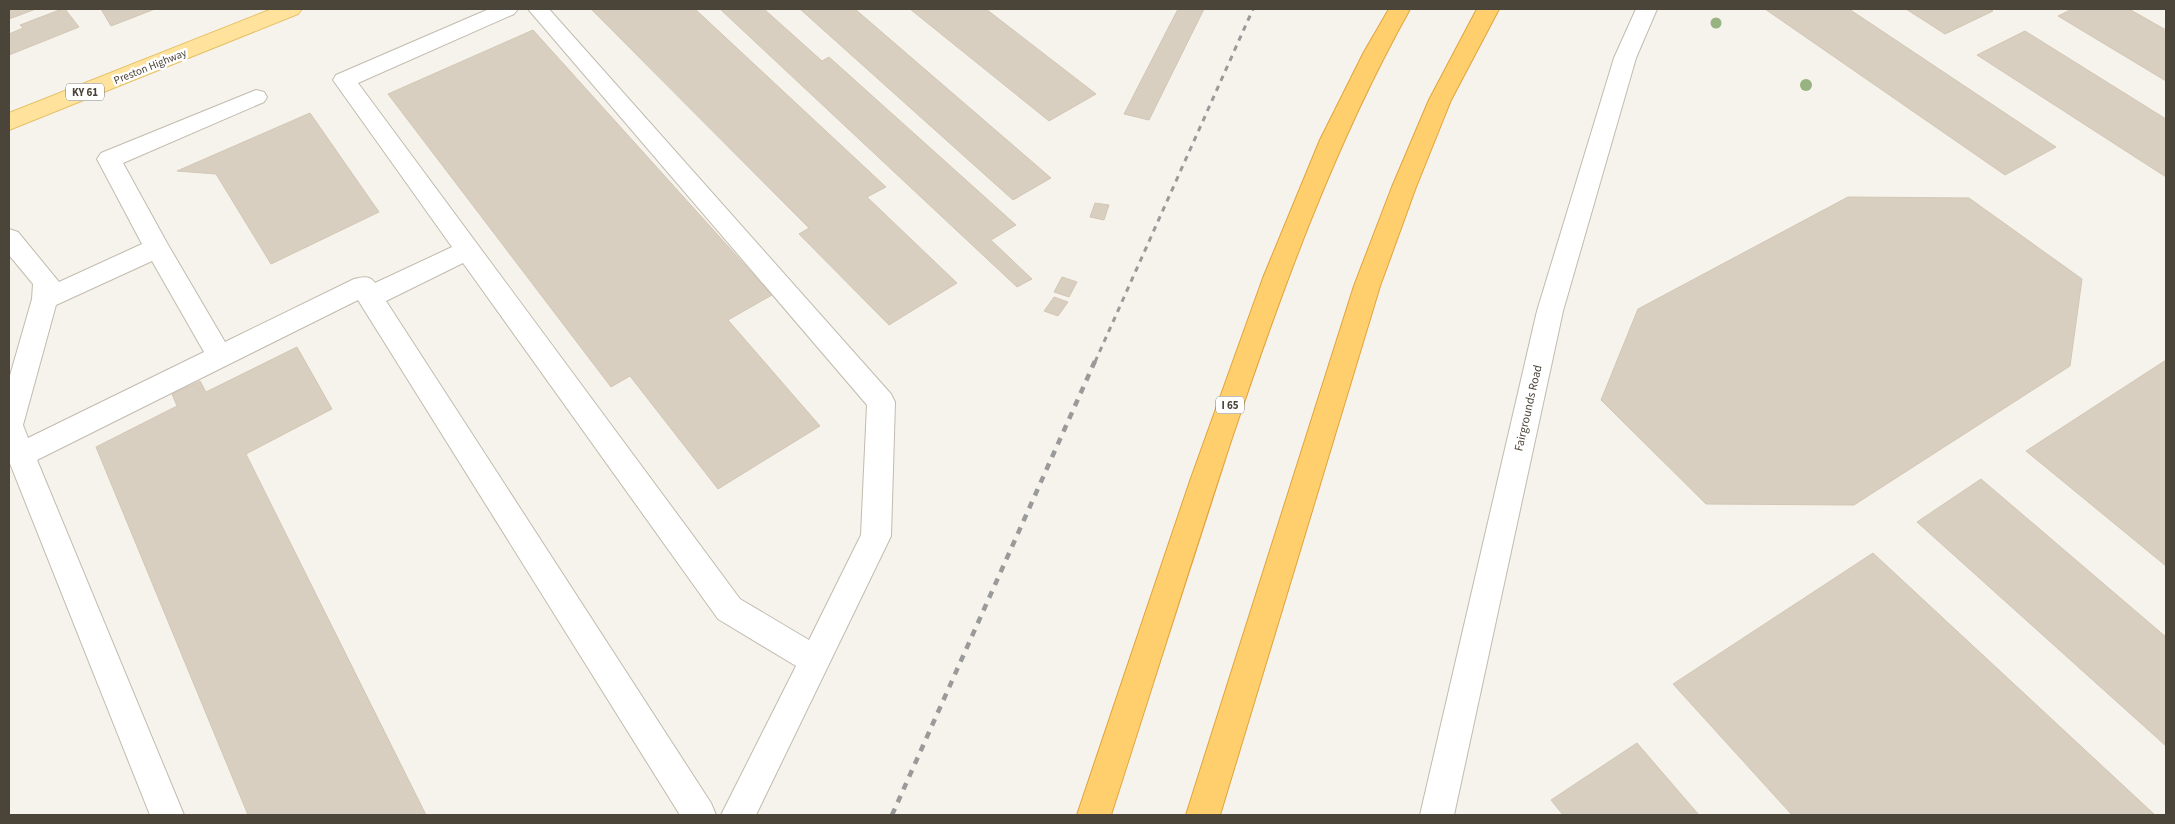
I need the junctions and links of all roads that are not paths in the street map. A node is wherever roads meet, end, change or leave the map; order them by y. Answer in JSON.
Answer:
{"nodes":[{"id":1,"x":291,"y":9,"type":"edge"},
{"id":2,"x":507,"y":9,"type":"edge"},
{"id":3,"x":538,"y":9,"type":"edge"},
{"id":4,"x":1399,"y":9,"type":"edge"},
{"id":5,"x":1488,"y":9,"type":"edge"},
{"id":6,"x":1646,"y":9,"type":"edge"},
{"id":7,"x":256,"y":97,"type":"dead end"},
{"id":8,"x":9,"y":122,"type":"edge"},
{"id":9,"x":9,"y":238,"type":"edge"},
{"id":10,"x":157,"y":248,"type":"junction"},
{"id":11,"x":468,"y":250,"type":"junction"},
{"id":12,"x":370,"y":297,"type":"junction"},
{"id":13,"x":45,"y":299,"type":"junction"},
{"id":14,"x":220,"y":356,"type":"junction"},
{"id":15,"x":9,"y":426,"type":"edge"},
{"id":16,"x":20,"y":455,"type":"junction"},
{"id":17,"x":815,"y":661,"type":"junction"},
{"id":18,"x":167,"y":815,"type":"edge"},
{"id":19,"x":699,"y":815,"type":"edge"},
{"id":20,"x":738,"y":815,"type":"edge"},
{"id":21,"x":1094,"y":815,"type":"edge"},
{"id":22,"x":1203,"y":815,"type":"edge"},
{"id":23,"x":1437,"y":815,"type":"edge"}],
"edges":[{"from":1,"to":8,"type":"main road","name":"Preston Highway","number":"KY 61"},
{"from":2,"to":11,"type":"street"},
{"from":3,"to":17,"type":"street"},
{"from":4,"to":21,"type":"highway","number":"I 65"},
{"from":5,"to":22,"type":"highway"},
{"from":6,"to":23,"type":"street","name":"Fairgrounds Road"},
{"from":7,"to":10,"type":"street"},
{"from":9,"to":13,"type":"street"},
{"from":10,"to":13,"type":"street"},
{"from":10,"to":14,"type":"street"},
{"from":11,"to":12,"type":"street"},
{"from":11,"to":17,"type":"street"},
{"from":12,"to":14,"type":"street"},
{"from":12,"to":19,"type":"street"},
{"from":13,"to":15,"type":"street"},
{"from":14,"to":16,"type":"street"},
{"from":15,"to":16,"type":"street"},
{"from":16,"to":18,"type":"street"},
{"from":17,"to":20,"type":"street"}]}
